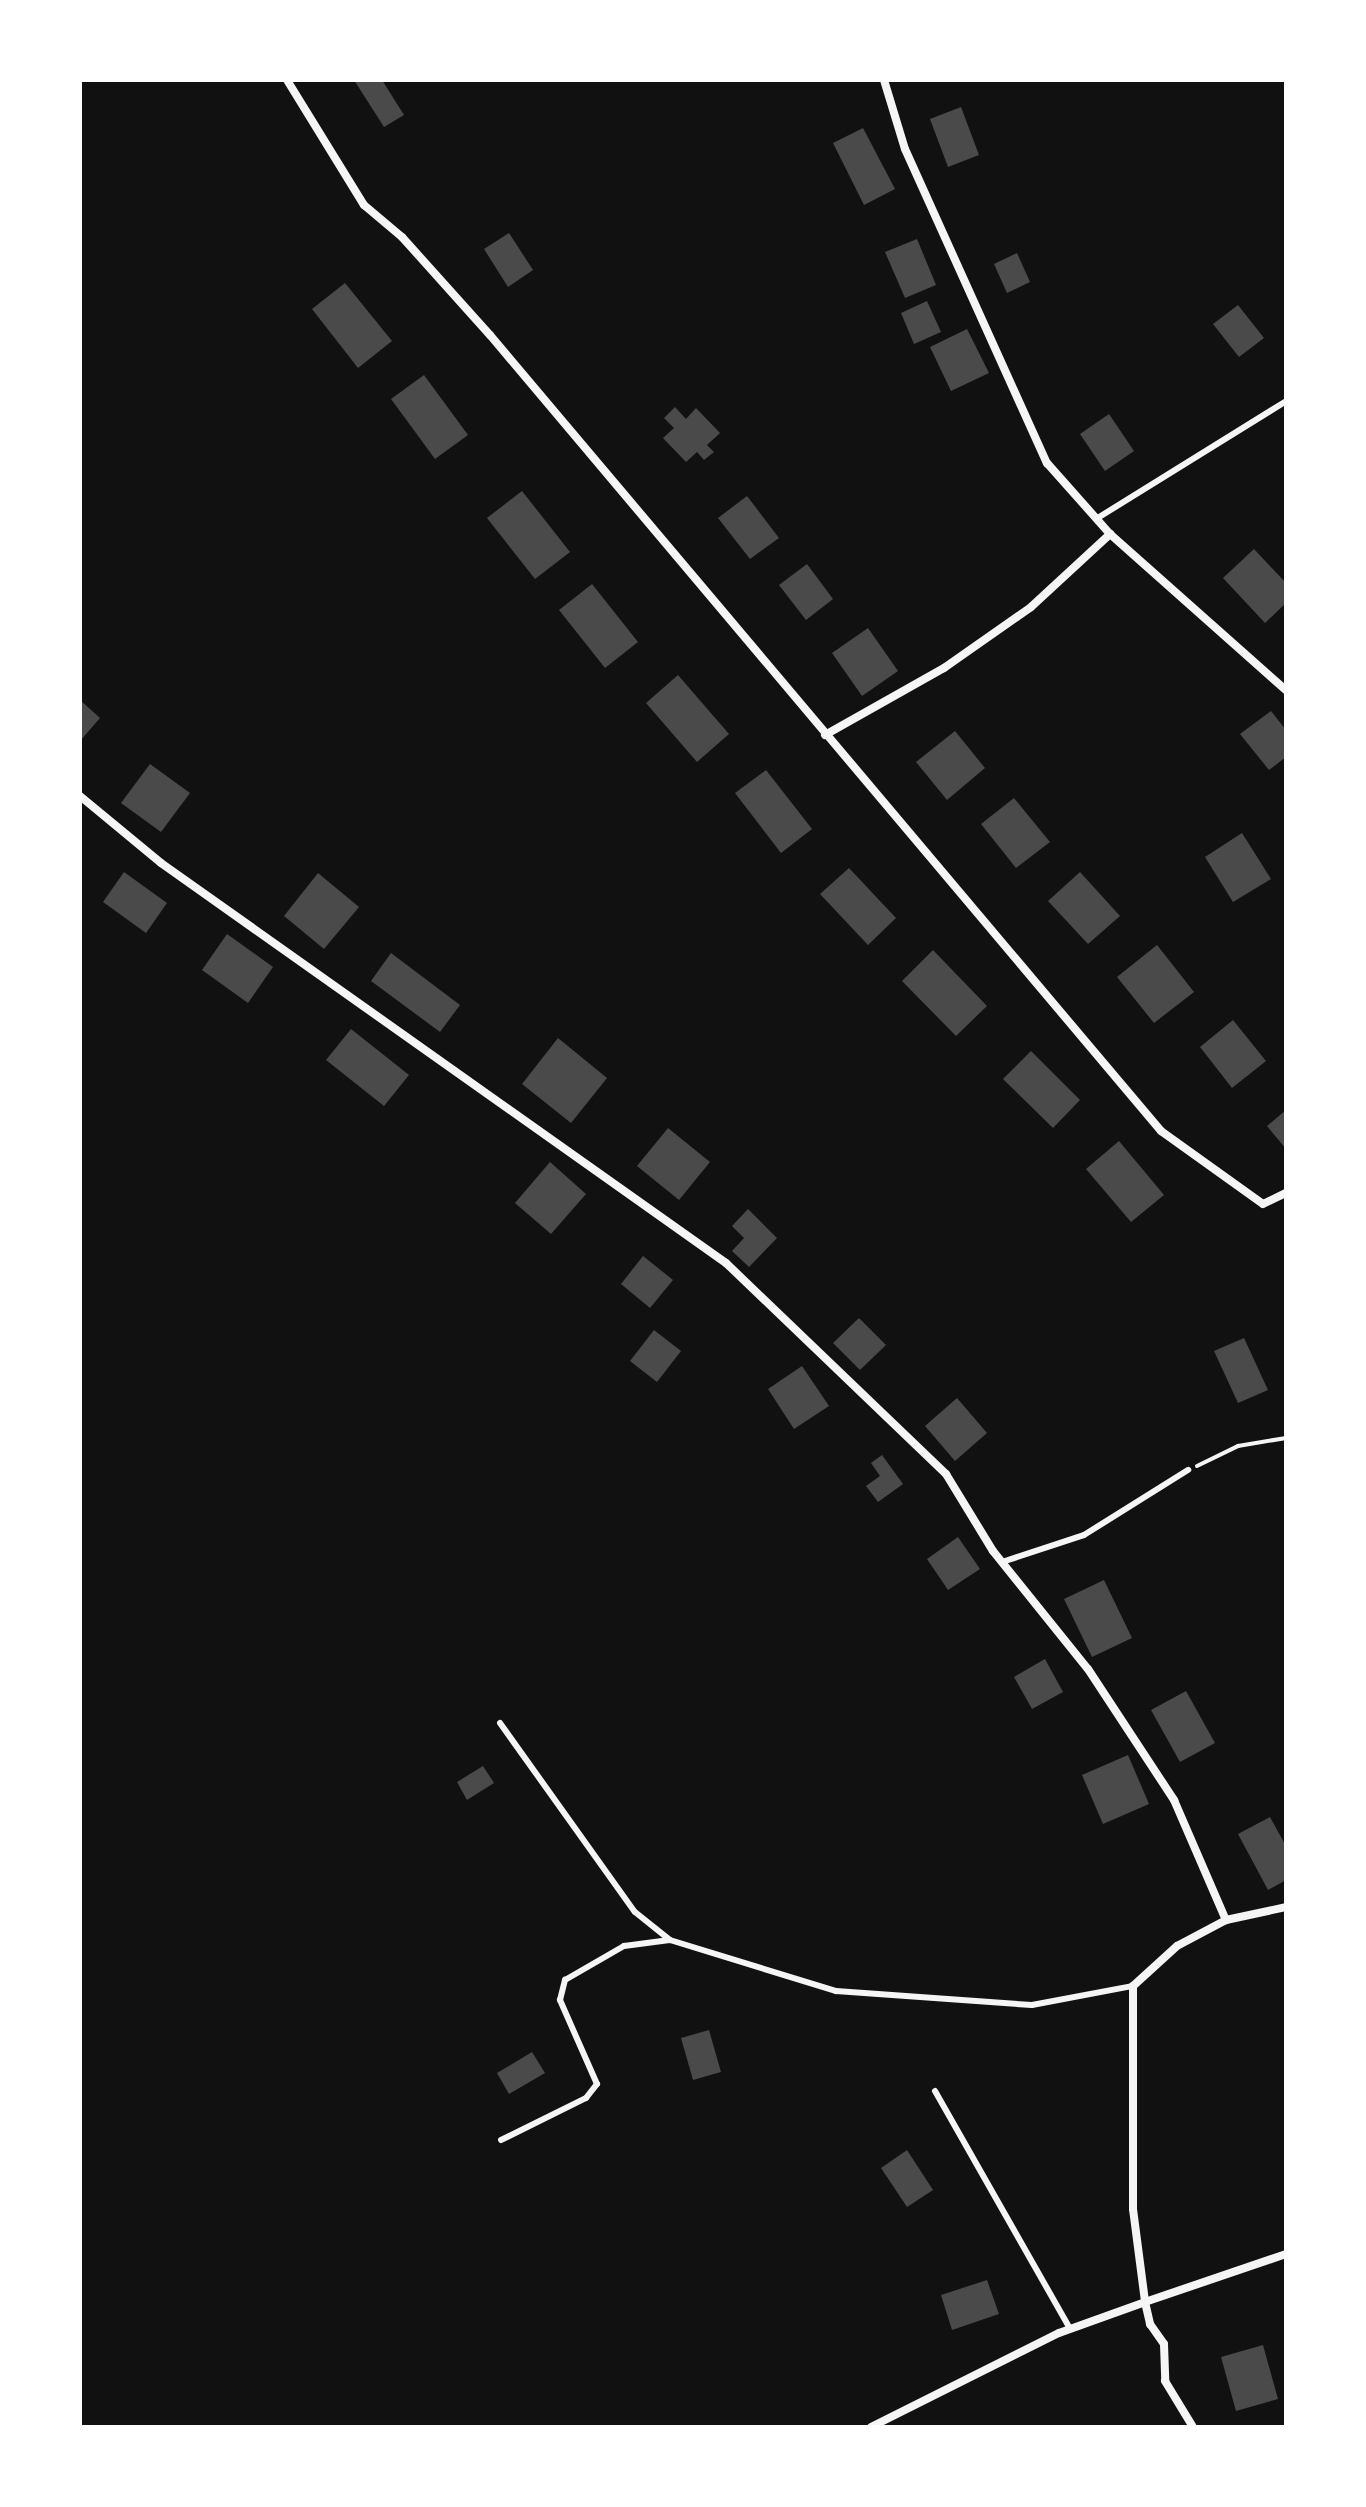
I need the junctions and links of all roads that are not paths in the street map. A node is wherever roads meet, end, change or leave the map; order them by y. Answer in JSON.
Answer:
{"nodes":[{"id":1,"x":287,"y":80,"type":"edge"},
{"id":2,"x":884,"y":80,"type":"edge"},
{"id":3,"x":1286,"y":401,"type":"edge"},
{"id":4,"x":1096,"y":519,"type":"junction"},
{"id":5,"x":1110,"y":534,"type":"junction"},
{"id":6,"x":1286,"y":690,"type":"edge"},
{"id":7,"x":825,"y":735,"type":"junction"},
{"id":8,"x":80,"y":796,"type":"edge"},
{"id":9,"x":1286,"y":1193,"type":"edge"},
{"id":10,"x":1188,"y":1470,"type":"road end"},
{"id":11,"x":1002,"y":1562,"type":"junction"},
{"id":12,"x":500,"y":1723,"type":"dead end"},
{"id":13,"x":1286,"y":1907,"type":"edge"},
{"id":14,"x":1226,"y":1920,"type":"junction"},
{"id":15,"x":670,"y":1940,"type":"junction"},
{"id":16,"x":1133,"y":1986,"type":"junction"},
{"id":17,"x":935,"y":2091,"type":"dead end"},
{"id":18,"x":501,"y":2140,"type":"dead end"},
{"id":19,"x":1286,"y":2254,"type":"edge"},
{"id":20,"x":1145,"y":2302,"type":"junction"},
{"id":21,"x":1070,"y":2329,"type":"junction"},
{"id":22,"x":871,"y":2427,"type":"edge"},
{"id":23,"x":1193,"y":2427,"type":"edge"}],
"edges":[{"from":1,"to":7,"type":"street"},
{"from":2,"to":4,"type":"street"},
{"from":3,"to":4,"type":"lane"},
{"from":4,"to":5,"type":"street"},
{"from":5,"to":6,"type":"street"},
{"from":5,"to":7,"type":"street"},
{"from":7,"to":9,"type":"street"},
{"from":8,"to":11,"type":"street"},
{"from":10,"to":11,"type":"lane"},
{"from":11,"to":14,"type":"street"},
{"from":12,"to":15,"type":"lane"},
{"from":13,"to":14,"type":"street"},
{"from":14,"to":16,"type":"street"},
{"from":15,"to":16,"type":"lane"},
{"from":15,"to":18,"type":"lane"},
{"from":16,"to":20,"type":"street"},
{"from":17,"to":21,"type":"lane"},
{"from":19,"to":20,"type":"street"},
{"from":20,"to":21,"type":"street"},
{"from":20,"to":23,"type":"street"},
{"from":21,"to":22,"type":"street"}]}
